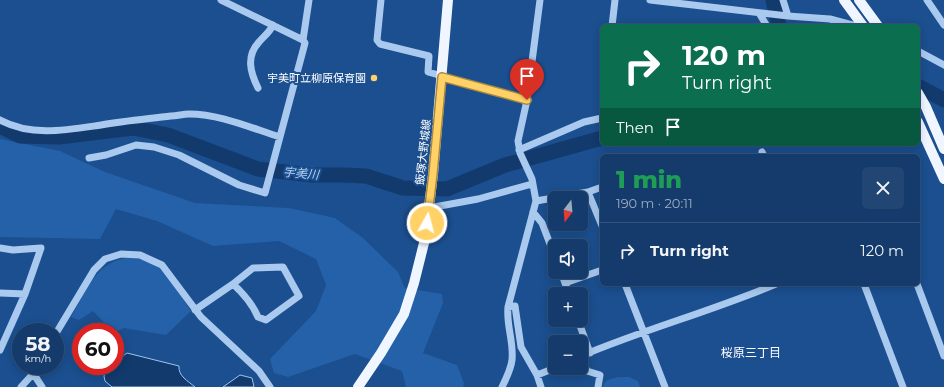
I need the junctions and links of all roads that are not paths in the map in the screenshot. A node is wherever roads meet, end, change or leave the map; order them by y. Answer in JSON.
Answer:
{"nodes":[{"id":1,"x":221,"y":0,"type":"edge"},
{"id":2,"x":308,"y":0,"type":"edge"},
{"id":3,"x":382,"y":0,"type":"edge"},
{"id":4,"x":448,"y":0,"type":"edge"},
{"id":5,"x":540,"y":0,"type":"edge"},
{"id":6,"x":614,"y":0,"type":"edge"},
{"id":7,"x":650,"y":0,"type":"edge"},
{"id":8,"x":783,"y":0,"type":"edge"},
{"id":9,"x":844,"y":0,"type":"edge"},
{"id":10,"x":859,"y":0,"type":"edge"},
{"id":11,"x":927,"y":0,"type":"edge"},
{"id":12,"x":663,"y":1,"type":"edge"},
{"id":13,"x":761,"y":13,"type":"junction"},
{"id":14,"x":788,"y":16,"type":"junction"},
{"id":15,"x":612,"y":24,"type":"edge"},
{"id":16,"x":766,"y":24,"type":"edge"},
{"id":17,"x":849,"y":24,"type":"edge"},
{"id":18,"x":862,"y":24,"type":"edge"},
{"id":19,"x":877,"y":24,"type":"edge"},
{"id":20,"x":273,"y":25,"type":"junction"},
{"id":21,"x":944,"y":26,"type":"edge"},
{"id":22,"x":303,"y":40,"type":"junction"},
{"id":23,"x":920,"y":52,"type":"edge"},
{"id":24,"x":944,"y":65,"type":"edge"},
{"id":25,"x":442,"y":77,"type":"junction"},
{"id":26,"x":258,"y":88,"type":"dead end"},
{"id":27,"x":920,"y":96,"type":"edge"},
{"id":28,"x":527,"y":100,"type":"junction"},
{"id":29,"x":600,"y":118,"type":"edge"},
{"id":30,"x":0,"y":120,"type":"edge"},
{"id":31,"x":920,"y":126,"type":"edge"},
{"id":32,"x":280,"y":137,"type":"junction"},
{"id":33,"x":944,"y":149,"type":"edge"},
{"id":34,"x":519,"y":151,"type":"junction"},
{"id":35,"x":89,"y":158,"type":"dead end"},
{"id":36,"x":944,"y":179,"type":"edge"},
{"id":37,"x":532,"y":182,"type":"junction"},
{"id":38,"x":600,"y":188,"type":"edge"},
{"id":39,"x":588,"y":192,"type":"joint"},
{"id":40,"x":548,"y":199,"type":"edge"},
{"id":41,"x":536,"y":201,"type":"junction"},
{"id":42,"x":430,"y":205,"type":"junction"},
{"id":43,"x":533,"y":212,"type":"junction"},
{"id":44,"x":600,"y":221,"type":"edge"},
{"id":45,"x":548,"y":239,"type":"edge"},
{"id":46,"x":0,"y":248,"type":"edge"},
{"id":47,"x":600,"y":271,"type":"edge"},
{"id":48,"x":564,"y":279,"type":"edge"},
{"id":49,"x":565,"y":283,"type":"junction"},
{"id":50,"x":233,"y":284,"type":"junction"},
{"id":51,"x":626,"y":286,"type":"edge"},
{"id":52,"x":771,"y":286,"type":"edge"},
{"id":53,"x":865,"y":286,"type":"edge"},
{"id":54,"x":918,"y":286,"type":"edge"},
{"id":55,"x":566,"y":287,"type":"edge"},
{"id":56,"x":0,"y":293,"type":"edge"},
{"id":57,"x":25,"y":294,"type":"junction"},
{"id":58,"x":508,"y":306,"type":"junction"},
{"id":59,"x":195,"y":310,"type":"junction"},
{"id":60,"x":62,"y":323,"type":"edge"},
{"id":61,"x":581,"y":327,"type":"edge"},
{"id":62,"x":644,"y":332,"type":"junction"},
{"id":63,"x":3,"y":337,"type":"edge"},
{"id":64,"x":941,"y":341,"type":"edge"},
{"id":65,"x":0,"y":350,"type":"edge"},
{"id":66,"x":590,"y":352,"type":"joint"},
{"id":67,"x":944,"y":356,"type":"edge"},
{"id":68,"x":548,"y":371,"type":"edge"},
{"id":69,"x":588,"y":371,"type":"edge"},
{"id":70,"x":31,"y":375,"type":"edge"},
{"id":71,"x":34,"y":375,"type":"edge"},
{"id":72,"x":537,"y":375,"type":"junction"},
{"id":73,"x":21,"y":387,"type":"edge"},
{"id":74,"x":42,"y":387,"type":"edge"},
{"id":75,"x":270,"y":387,"type":"edge"},
{"id":76,"x":358,"y":387,"type":"edge"},
{"id":77,"x":502,"y":387,"type":"edge"},
{"id":78,"x":541,"y":387,"type":"edge"},
{"id":79,"x":598,"y":387,"type":"edge"},
{"id":80,"x":665,"y":387,"type":"edge"},
{"id":81,"x":902,"y":387,"type":"edge"}],
"edges":[{"from":1,"to":20,"type":"street"},
{"from":2,"to":22,"type":"street"},
{"from":3,"to":25,"type":"street"},
{"from":4,"to":25,"type":"main road","name":"飯塚大野城線"},
{"from":5,"to":28,"type":"street"},
{"from":6,"to":15,"type":"street"},
{"from":7,"to":12,"type":"street"},
{"from":8,"to":14,"type":"street"},
{"from":9,"to":18,"type":"main road"},
{"from":10,"to":19,"type":"main road"},
{"from":11,"to":21,"type":"street"},
{"from":12,"to":13,"type":"street"},
{"from":13,"to":14,"type":"street"},
{"from":13,"to":16,"type":"street"},
{"from":14,"to":17,"type":"street"},
{"from":20,"to":22,"type":"street"},
{"from":20,"to":26,"type":"street"},
{"from":22,"to":32,"type":"street"},
{"from":23,"to":24,"type":"street"},
{"from":25,"to":28,"type":"street"},
{"from":25,"to":42,"type":"main road","name":"飯塚大野城線"},
{"from":27,"to":33,"type":"main road"},
{"from":28,"to":34,"type":"street"},
{"from":29,"to":34,"type":"street"},
{"from":30,"to":32,"type":"street"},
{"from":31,"to":36,"type":"main road"},
{"from":32,"to":35,"type":"street"},
{"from":34,"to":37,"type":"street"},
{"from":37,"to":41,"type":"street"},
{"from":37,"to":42,"type":"street"},
{"from":38,"to":39,"type":"street"},
{"from":39,"to":44,"type":"street"},
{"from":40,"to":41,"type":"street"},
{"from":41,"to":43,"type":"street"},
{"from":42,"to":76,"type":"main road","name":"飯塚大野城線"},
{"from":43,"to":45,"type":"street"},
{"from":43,"to":58,"type":"street"},
{"from":46,"to":57,"type":"street"},
{"from":47,"to":49,"type":"street"},
{"from":48,"to":49,"type":"street"},
{"from":49,"to":55,"type":"street"},
{"from":50,"to":50,"type":"street"},
{"from":50,"to":59,"type":"street"},
{"from":51,"to":62,"type":"street"},
{"from":52,"to":62,"type":"street"},
{"from":53,"to":81,"type":"street"},
{"from":54,"to":64,"type":"street"},
{"from":56,"to":57,"type":"street"},
{"from":57,"to":63,"type":"street"},
{"from":58,"to":72,"type":"street"},
{"from":58,"to":77,"type":"street"},
{"from":59,"to":60,"type":"street"},
{"from":59,"to":75,"type":"street"},
{"from":61,"to":66,"type":"street"},
{"from":62,"to":66,"type":"street"},
{"from":62,"to":80,"type":"street"},
{"from":63,"to":65,"type":"street"},
{"from":64,"to":67,"type":"street"},
{"from":68,"to":72,"type":"street"},
{"from":69,"to":79,"type":"street"},
{"from":70,"to":73,"type":"street"},
{"from":71,"to":74,"type":"street"},
{"from":72,"to":78,"type":"street"}]}
